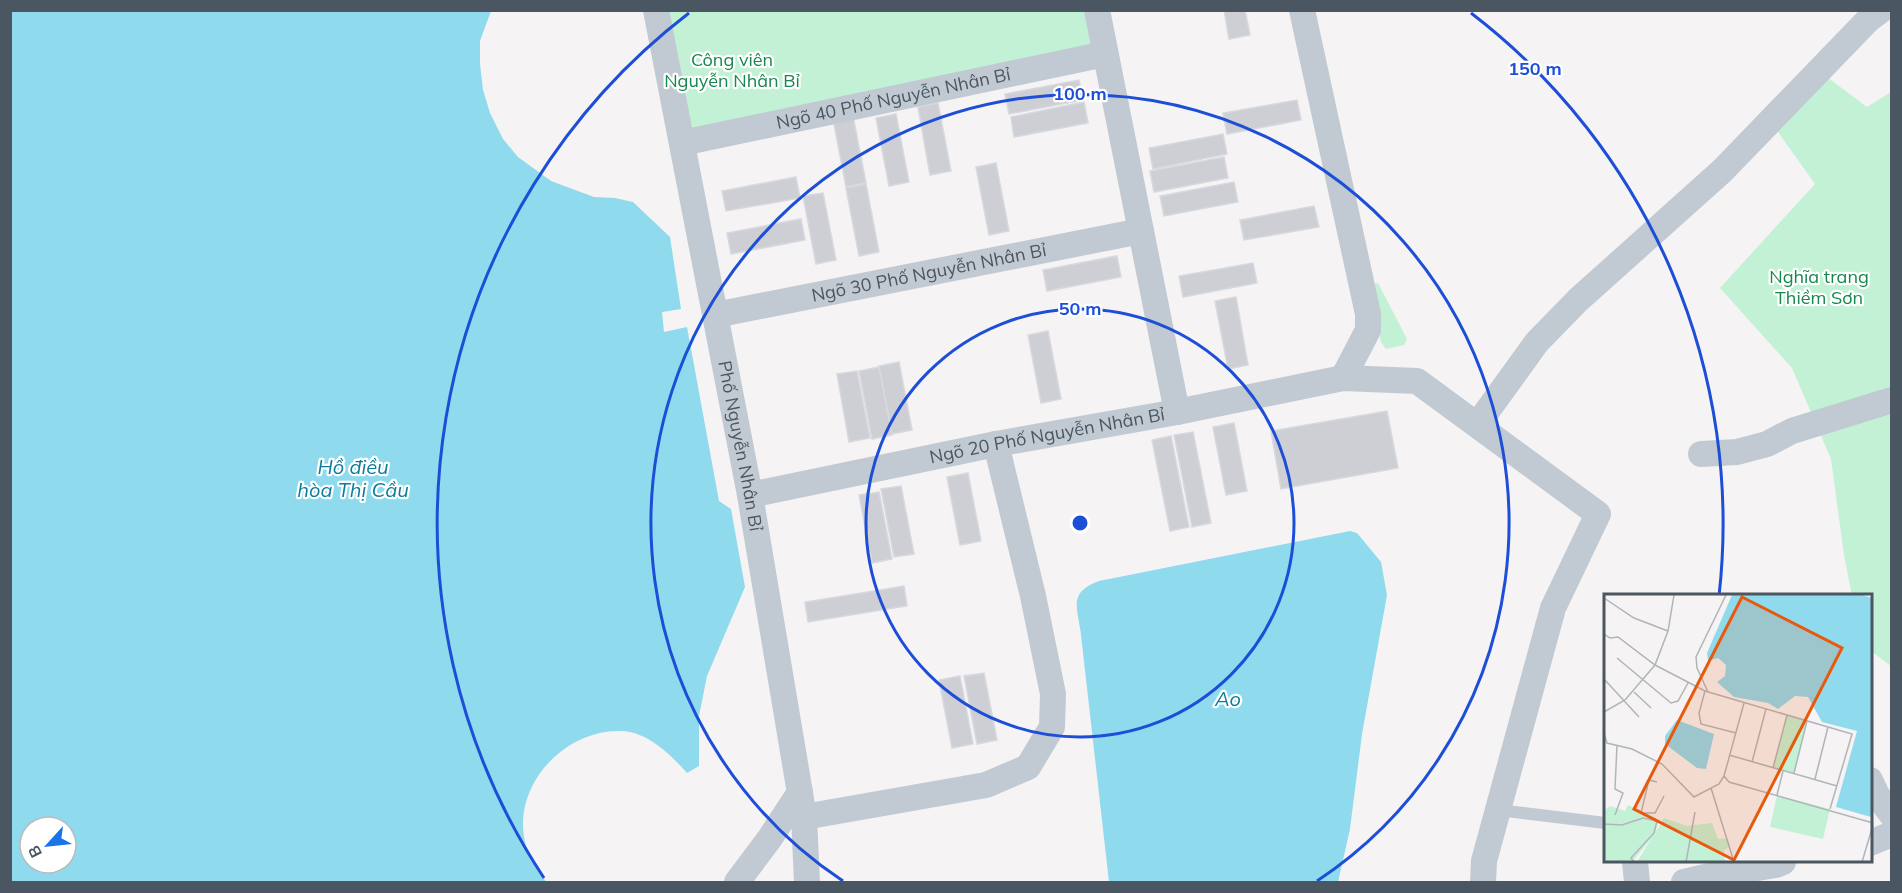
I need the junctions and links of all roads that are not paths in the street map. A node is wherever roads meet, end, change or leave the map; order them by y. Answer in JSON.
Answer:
{"nodes":[{"id":1,"x":656,"y":10,"type":"edge"},
{"id":2,"x":1097,"y":10,"type":"edge"},
{"id":3,"x":1302,"y":10,"type":"edge"},
{"id":4,"x":1881,"y":10,"type":"edge"},
{"id":5,"x":1105,"y":54,"type":"junction"},
{"id":6,"x":682,"y":143,"type":"junction"},
{"id":7,"x":1141,"y":231,"type":"junction"},
{"id":8,"x":715,"y":315,"type":"junction"},
{"id":9,"x":1343,"y":378,"type":"junction"},
{"id":10,"x":1892,"y":400,"type":"edge"},
{"id":11,"x":1177,"y":412,"type":"junction"},
{"id":12,"x":1477,"y":425,"type":"junction"},
{"id":13,"x":996,"y":444,"type":"junction"},
{"id":14,"x":1701,"y":454,"type":"dead end"},
{"id":15,"x":750,"y":495,"type":"junction"},
{"id":16,"x":1872,"y":784,"type":"edge"},
{"id":17,"x":802,"y":805,"type":"junction"},
{"id":18,"x":1498,"y":810,"type":"junction"},
{"id":19,"x":1892,"y":815,"type":"edge"},
{"id":20,"x":1604,"y":823,"type":"edge"},
{"id":21,"x":1892,"y":834,"type":"edge"},
{"id":22,"x":1872,"y":842,"type":"edge"},
{"id":23,"x":1635,"y":863,"type":"edge"},
{"id":24,"x":1780,"y":863,"type":"edge"},
{"id":25,"x":736,"y":882,"type":"edge"},
{"id":26,"x":807,"y":882,"type":"edge"},
{"id":27,"x":1483,"y":882,"type":"edge"},
{"id":28,"x":1637,"y":882,"type":"edge"},
{"id":29,"x":1684,"y":882,"type":"edge"}],
"edges":[{"from":1,"to":6,"type":"street","name":"Phố Nguyễn Nhân Bỉ"},
{"from":2,"to":5,"type":"street"},
{"from":3,"to":9,"type":"street"},
{"from":4,"to":12,"type":"street"},
{"from":5,"to":6,"type":"street","name":"Ngõ 40 Phố Nguyễn Nhân Bỉ"},
{"from":5,"to":7,"type":"street"},
{"from":6,"to":8,"type":"street","name":"Phố Nguyễn Nhân Bỉ"},
{"from":7,"to":8,"type":"street","name":"Ngõ 30 Phố Nguyễn Nhân Bỉ"},
{"from":7,"to":11,"type":"street"},
{"from":8,"to":15,"type":"street","name":"Phố Nguyễn Nhân Bỉ"},
{"from":9,"to":11,"type":"street","name":"Ngõ 20 Phố Nguyễn Nhân Bỉ"},
{"from":9,"to":12,"type":"street","name":"Ngõ 20 Phố Nguyễn Nhân Bỉ"},
{"from":10,"to":14,"type":"street"},
{"from":11,"to":13,"type":"street","name":"Ngõ 20 Phố Nguyễn Nhân Bỉ"},
{"from":12,"to":18,"type":"street","name":"Ngõ 20 Phố Nguyễn Nhân Bỉ"},
{"from":13,"to":15,"type":"street","name":"Ngõ 20 Phố Nguyễn Nhân Bỉ"},
{"from":13,"to":17,"type":"street"},
{"from":15,"to":17,"type":"street","name":"Phố Nguyễn Nhân Bỉ"},
{"from":16,"to":19,"type":"street"},
{"from":17,"to":25,"type":"street"},
{"from":17,"to":26,"type":"street","name":"Phố Nguyễn Nhân Bỉ"},
{"from":18,"to":20,"type":"lane"},
{"from":18,"to":27,"type":"street"},
{"from":21,"to":22,"type":"street"},
{"from":23,"to":28,"type":"street"},
{"from":24,"to":29,"type":"street"}]}
